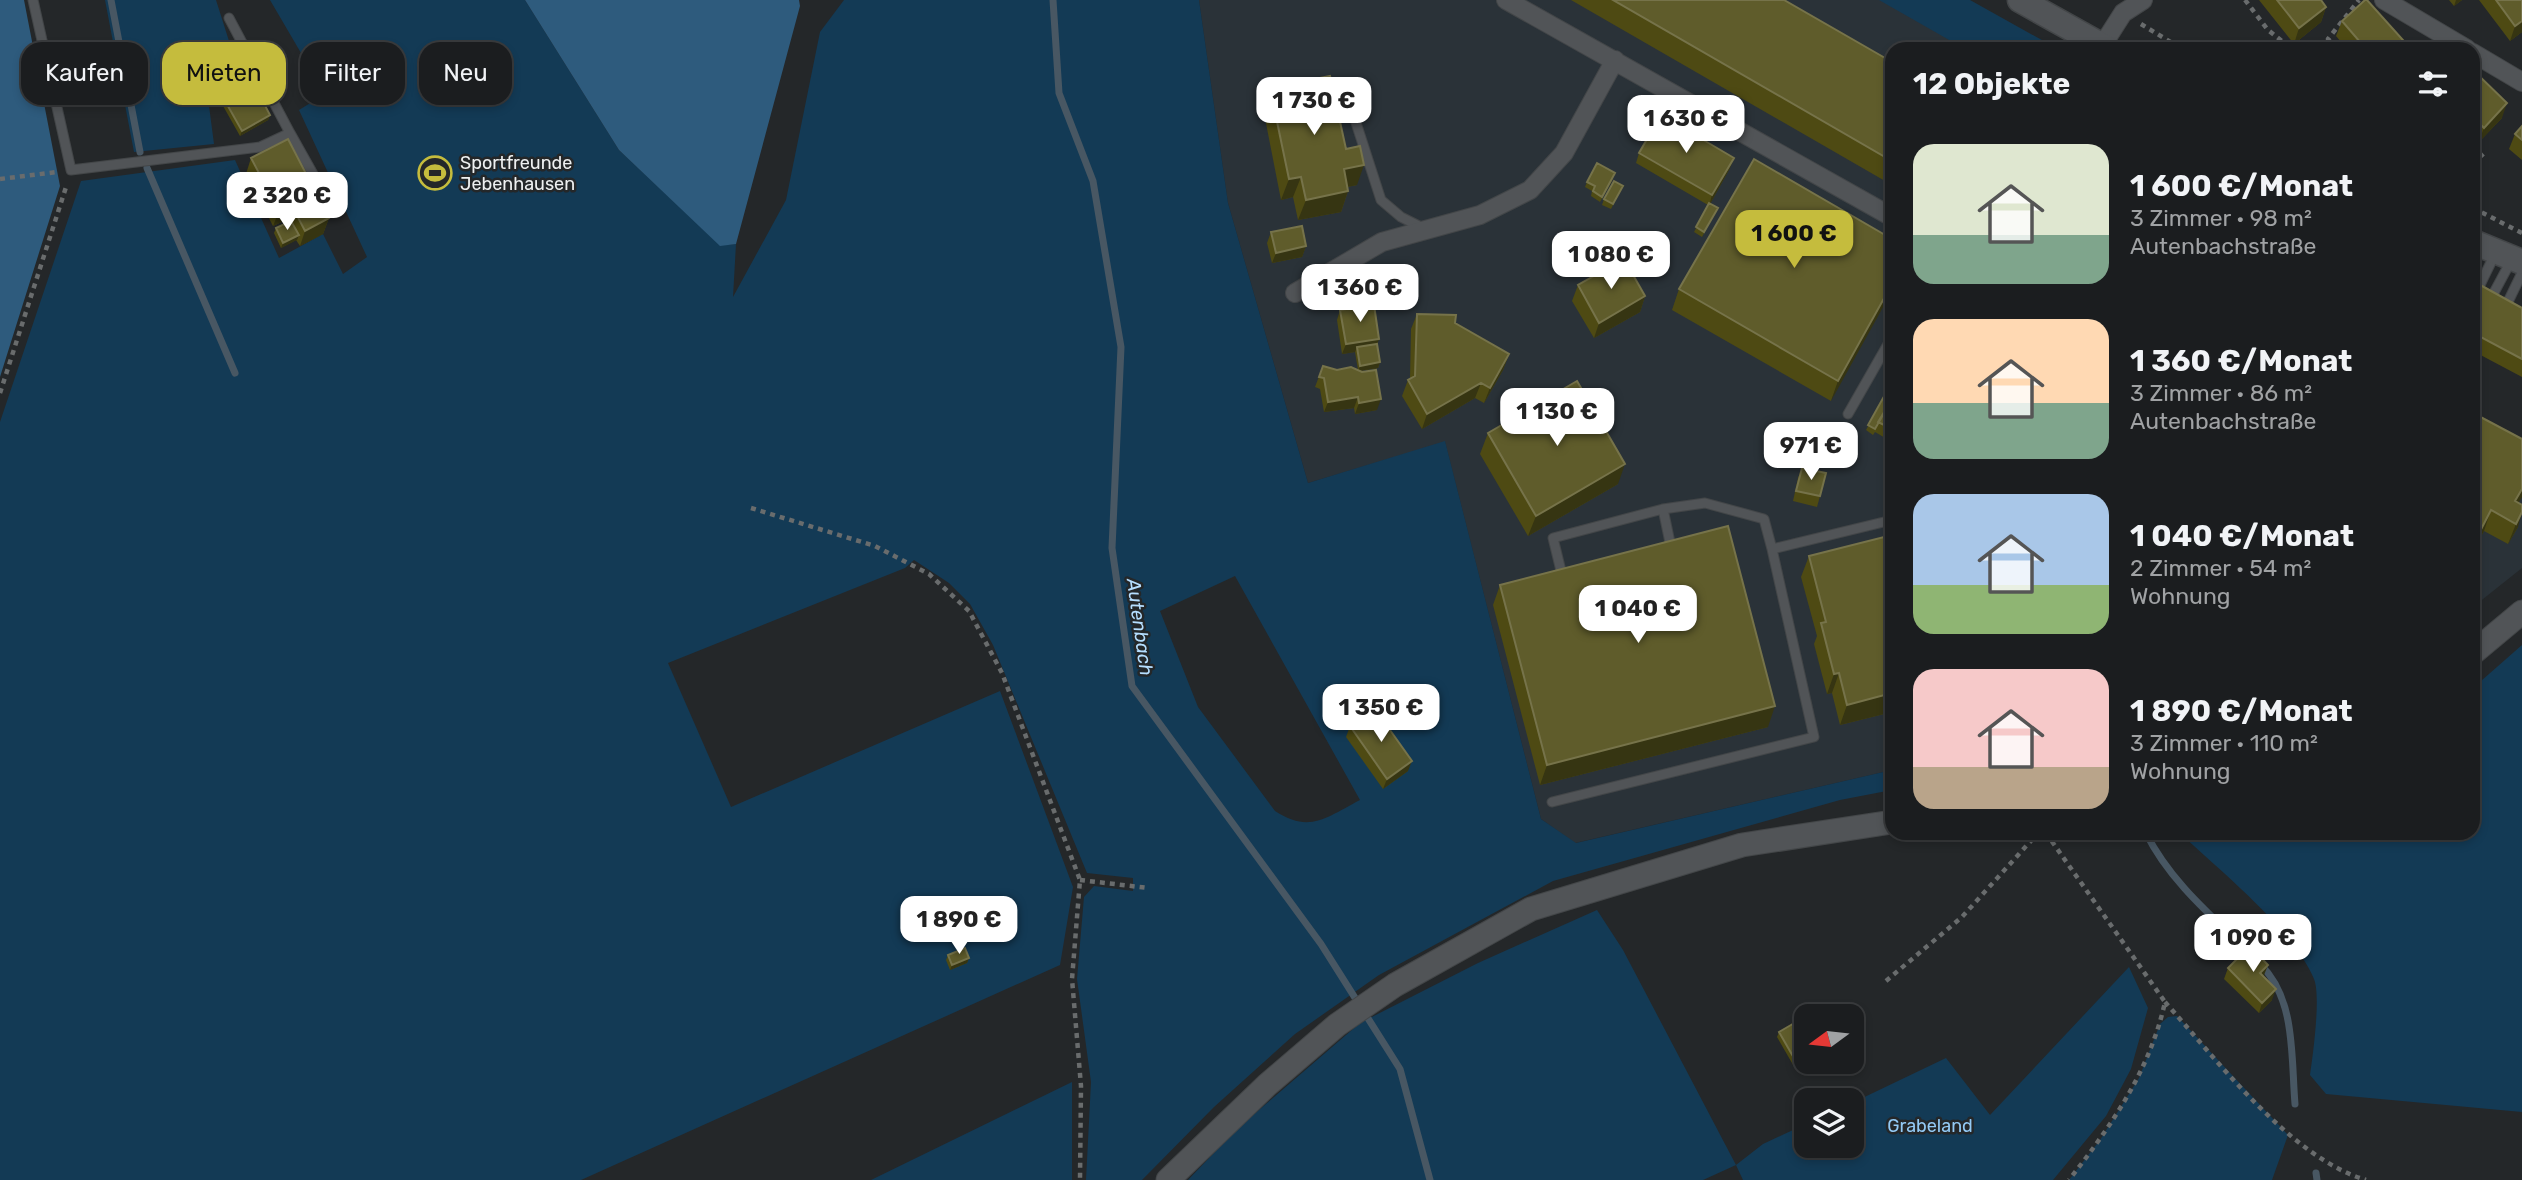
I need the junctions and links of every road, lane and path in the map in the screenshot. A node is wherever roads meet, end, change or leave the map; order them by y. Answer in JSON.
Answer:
{"nodes":[{"id":1,"x":33,"y":0,"type":"edge"},
{"id":2,"x":1506,"y":0,"type":"edge"},
{"id":3,"x":2020,"y":0,"type":"edge"},
{"id":4,"x":2143,"y":0,"type":"edge"},
{"id":5,"x":2245,"y":0,"type":"edge"},
{"id":6,"x":2358,"y":0,"type":"edge"},
{"id":7,"x":2384,"y":0,"type":"edge"},
{"id":8,"x":2123,"y":13,"type":"junction"},
{"id":9,"x":229,"y":18,"type":"dead end"},
{"id":10,"x":2096,"y":42,"type":"edge"},
{"id":11,"x":2108,"y":42,"type":"edge"},
{"id":12,"x":2171,"y":42,"type":"edge"},
{"id":13,"x":2283,"y":42,"type":"edge"},
{"id":14,"x":2330,"y":42,"type":"edge"},
{"id":15,"x":2455,"y":42,"type":"edge"},
{"id":16,"x":2480,"y":57,"type":"edge"},
{"id":17,"x":1615,"y":60,"type":"junction"},
{"id":18,"x":2522,"y":82,"type":"edge"},
{"id":19,"x":1348,"y":98,"type":"dead end"},
{"id":20,"x":290,"y":133,"type":"junction"},
{"id":21,"x":2480,"y":154,"type":"edge"},
{"id":22,"x":2485,"y":159,"type":"dead end"},
{"id":23,"x":71,"y":170,"type":"junction"},
{"id":24,"x":0,"y":180,"type":"edge"},
{"id":25,"x":332,"y":208,"type":"dead end"},
{"id":26,"x":2480,"y":212,"type":"edge"},
{"id":27,"x":1885,"y":213,"type":"edge"},
{"id":28,"x":1428,"y":231,"type":"junction"},
{"id":29,"x":2522,"y":233,"type":"edge"},
{"id":30,"x":2480,"y":245,"type":"edge"},
{"id":31,"x":2513,"y":261,"type":"edge"},
{"id":32,"x":2480,"y":292,"type":"edge"},
{"id":33,"x":1295,"y":293,"type":"dead end"},
{"id":34,"x":2486,"y":307,"type":"edge"},
{"id":35,"x":2502,"y":315,"type":"edge"},
{"id":36,"x":1885,"y":349,"type":"edge"},
{"id":37,"x":0,"y":393,"type":"edge"},
{"id":38,"x":1848,"y":414,"type":"dead end"},
{"id":39,"x":751,"y":508,"type":"dead end"},
{"id":40,"x":1662,"y":509,"type":"junction"},
{"id":41,"x":1885,"y":522,"type":"edge"},
{"id":42,"x":1772,"y":549,"type":"junction"},
{"id":43,"x":1673,"y":559,"type":"edge"},
{"id":44,"x":1565,"y":587,"type":"edge"},
{"id":45,"x":2522,"y":612,"type":"edge"},
{"id":46,"x":2480,"y":647,"type":"edge"},
{"id":47,"x":1552,"y":802,"type":"dead end"},
{"id":48,"x":1885,"y":823,"type":"edge"},
{"id":49,"x":2032,"y":840,"type":"edge"},
{"id":50,"x":2051,"y":840,"type":"edge"},
{"id":51,"x":1080,"y":880,"type":"junction"},
{"id":52,"x":1148,"y":888,"type":"dead end"},
{"id":53,"x":1886,"y":981,"type":"dead end"},
{"id":54,"x":2165,"y":1002,"type":"junction"},
{"id":55,"x":1080,"y":1180,"type":"edge"},
{"id":56,"x":1168,"y":1180,"type":"edge"},
{"id":57,"x":2070,"y":1180,"type":"edge"},
{"id":58,"x":2366,"y":1180,"type":"edge"}],
"edges":[{"from":1,"to":23,"type":"lane"},
{"from":2,"to":17,"type":"street"},
{"from":3,"to":10,"type":"main road"},
{"from":4,"to":8,"type":"street"},
{"from":5,"to":13,"type":"path"},
{"from":6,"to":14,"type":"path"},
{"from":7,"to":15,"type":"street"},
{"from":8,"to":11,"type":"street"},
{"from":8,"to":12,"type":"path"},
{"from":9,"to":20,"type":"lane"},
{"from":16,"to":18,"type":"street"},
{"from":17,"to":27,"type":"street"},
{"from":17,"to":28,"type":"street"},
{"from":19,"to":28,"type":"lane"},
{"from":20,"to":23,"type":"lane"},
{"from":20,"to":25,"type":"lane"},
{"from":21,"to":22,"type":"path"},
{"from":23,"to":24,"type":"path"},
{"from":23,"to":37,"type":"path"},
{"from":26,"to":29,"type":"path"},
{"from":28,"to":33,"type":"street"},
{"from":30,"to":31,"type":"main road"},
{"from":31,"to":32,"type":"lane"},
{"from":31,"to":34,"type":"lane"},
{"from":31,"to":35,"type":"lane"},
{"from":36,"to":38,"type":"lane"},
{"from":39,"to":51,"type":"path"},
{"from":40,"to":42,"type":"lane"},
{"from":40,"to":43,"type":"lane"},
{"from":40,"to":44,"type":"lane"},
{"from":41,"to":42,"type":"lane"},
{"from":42,"to":47,"type":"lane"},
{"from":45,"to":46,"type":"street"},
{"from":48,"to":56,"type":"street"},
{"from":49,"to":53,"type":"path"},
{"from":50,"to":54,"type":"path"},
{"from":51,"to":52,"type":"path"},
{"from":51,"to":55,"type":"path"},
{"from":54,"to":57,"type":"path"},
{"from":54,"to":58,"type":"path"}]}
